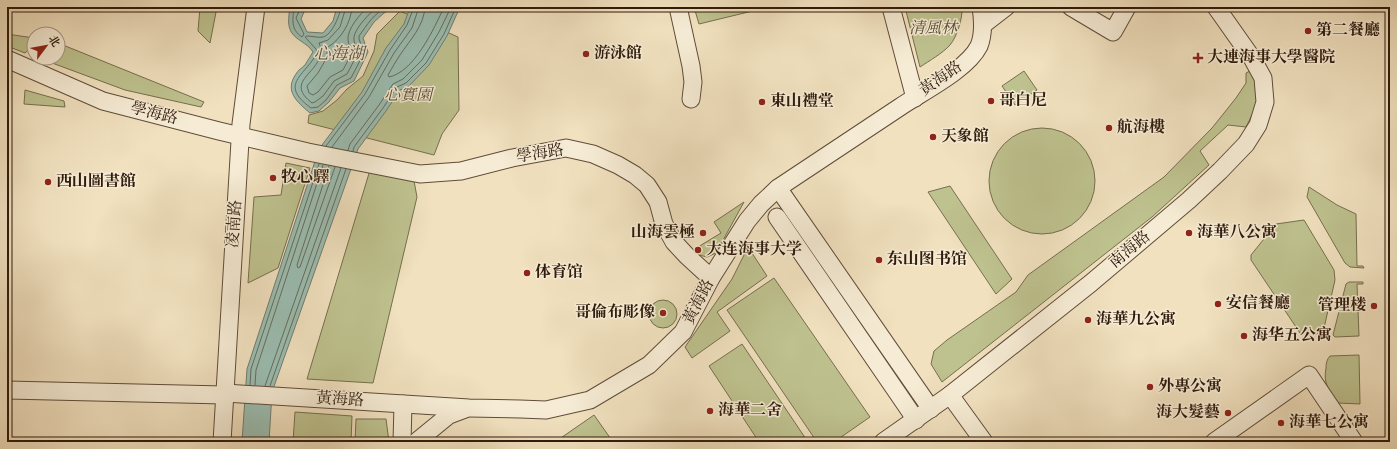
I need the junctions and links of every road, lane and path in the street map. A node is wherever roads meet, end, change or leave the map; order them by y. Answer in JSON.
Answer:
{"nodes":[{"id":1,"x":256,"y":7,"type":"edge"},
{"id":2,"x":678,"y":7,"type":"edge"},
{"id":3,"x":891,"y":7,"type":"edge"},
{"id":4,"x":1006,"y":7,"type":"edge"},
{"id":5,"x":1071,"y":7,"type":"edge"},
{"id":6,"x":1127,"y":7,"type":"edge"},
{"id":7,"x":1216,"y":7,"type":"edge"},
{"id":8,"x":983,"y":15,"type":"edge"},
{"id":9,"x":7,"y":59,"type":"edge"},
{"id":10,"x":914,"y":98,"type":"junction"},
{"id":11,"x":691,"y":99,"type":"dead end"},
{"id":12,"x":240,"y":136,"type":"junction"},
{"id":13,"x":778,"y":188,"type":"junction"},
{"id":14,"x":777,"y":217,"type":"dead end"},
{"id":15,"x":711,"y":278,"type":"junction"},
{"id":16,"x":7,"y":390,"type":"edge"},
{"id":17,"x":225,"y":394,"type":"junction"},
{"id":18,"x":950,"y":395,"type":"junction"},
{"id":19,"x":403,"y":404,"type":"junction"},
{"id":20,"x":469,"y":408,"type":"junction"},
{"id":21,"x":931,"y":409,"type":"junction"},
{"id":22,"x":916,"y":420,"type":"junction"},
{"id":23,"x":222,"y":442,"type":"edge"},
{"id":24,"x":402,"y":442,"type":"edge"},
{"id":25,"x":416,"y":442,"type":"edge"},
{"id":26,"x":883,"y":442,"type":"edge"},
{"id":27,"x":984,"y":442,"type":"edge"},
{"id":28,"x":1214,"y":442,"type":"edge"},
{"id":29,"x":1354,"y":442,"type":"edge"}],
"edges":[{"from":1,"to":12,"type":"street","name":"凌南路"},
{"from":2,"to":11,"type":"street"},
{"from":3,"to":10,"type":"street"},
{"from":4,"to":8,"type":"street"},
{"from":5,"to":6,"type":"street"},
{"from":7,"to":18,"type":"street","name":"南海路"},
{"from":8,"to":10,"type":"street","name":"黃海路"},
{"from":9,"to":12,"type":"street","name":"學海路"},
{"from":10,"to":13,"type":"street","name":"黃海路"},
{"from":12,"to":15,"type":"street","name":"學海路"},
{"from":12,"to":17,"type":"street","name":"凌南路"},
{"from":13,"to":15,"type":"street","name":"黃海路"},
{"from":13,"to":21,"type":"street"},
{"from":14,"to":22,"type":"street"},
{"from":15,"to":20,"type":"street","name":"黃海路"},
{"from":16,"to":17,"type":"street"},
{"from":17,"to":19,"type":"street","name":"黃海路"},
{"from":17,"to":23,"type":"street","name":"凌南路"},
{"from":18,"to":21,"type":"street","name":"南海路"},
{"from":18,"to":27,"type":"street"},
{"from":19,"to":20,"type":"street","name":"黃海路"},
{"from":19,"to":24,"type":"street"},
{"from":20,"to":25,"type":"street"},
{"from":21,"to":22,"type":"street","name":"南海路"},
{"from":22,"to":26,"type":"street","name":"南海路"},
{"from":28,"to":29,"type":"street"}]}
